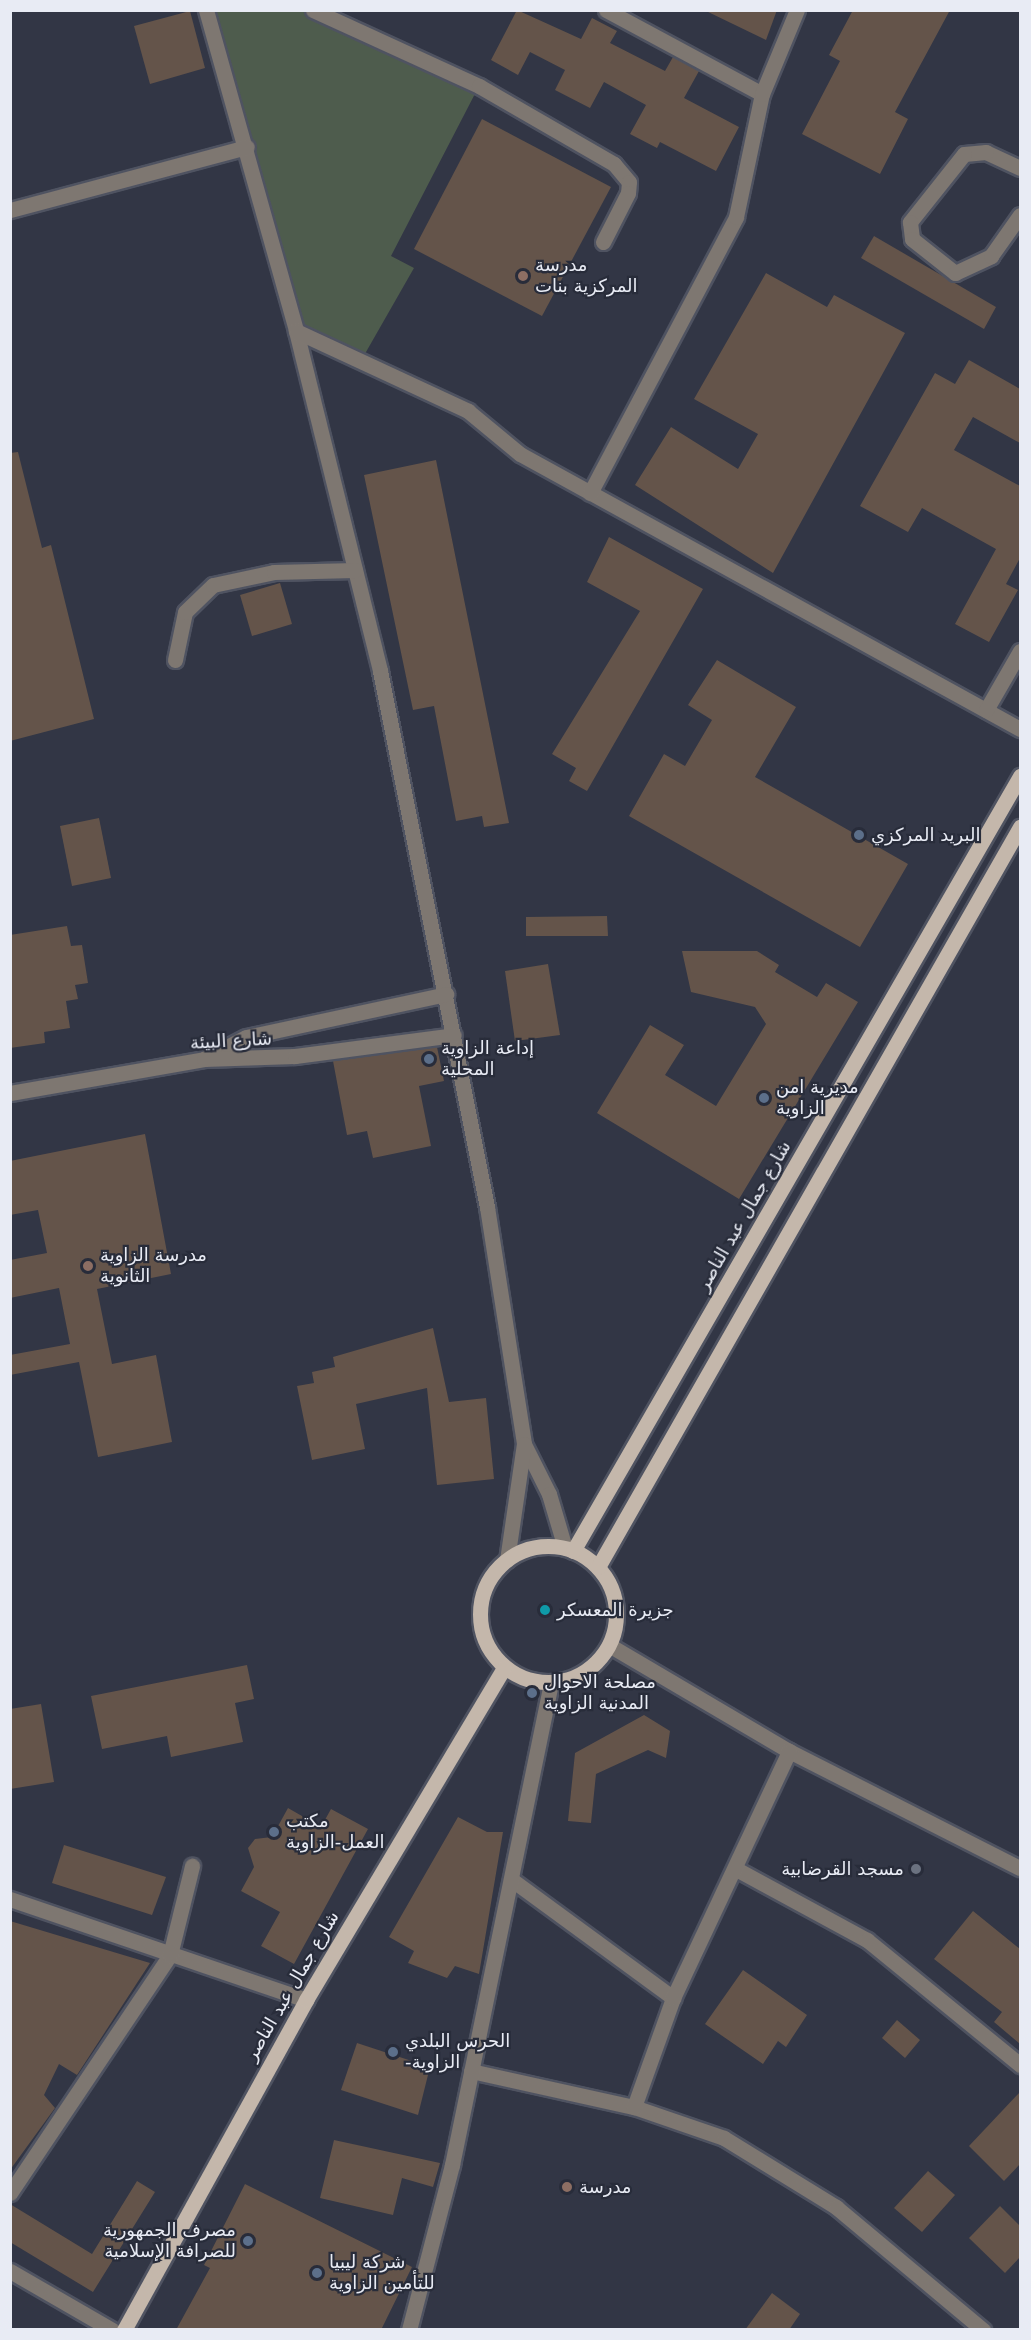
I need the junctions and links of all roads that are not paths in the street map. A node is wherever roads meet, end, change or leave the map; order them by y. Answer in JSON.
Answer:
{"nodes":[{"id":1,"x":206,"y":10,"type":"edge"},
{"id":2,"x":313,"y":10,"type":"edge"},
{"id":3,"x":606,"y":10,"type":"edge"},
{"id":4,"x":797,"y":10,"type":"edge"},
{"id":5,"x":762,"y":94,"type":"junction"},
{"id":6,"x":247,"y":147,"type":"junction"},
{"id":7,"x":1020,"y":168,"type":"edge"},
{"id":8,"x":10,"y":210,"type":"edge"},
{"id":9,"x":1020,"y":215,"type":"edge"},
{"id":10,"x":603,"y":242,"type":"dead end"},
{"id":11,"x":296,"y":331,"type":"junction"},
{"id":12,"x":590,"y":493,"type":"junction"},
{"id":13,"x":355,"y":570,"type":"junction"},
{"id":14,"x":1020,"y":651,"type":"edge"},
{"id":15,"x":175,"y":660,"type":"dead end"},
{"id":16,"x":986,"y":710,"type":"junction"},
{"id":17,"x":1020,"y":729,"type":"edge"},
{"id":18,"x":1020,"y":776,"type":"edge"},
{"id":19,"x":1020,"y":827,"type":"edge"},
{"id":20,"x":446,"y":994,"type":"junction"},
{"id":21,"x":454,"y":1035,"type":"junction"},
{"id":22,"x":204,"y":1059,"type":"junction"},
{"id":23,"x":10,"y":1093,"type":"edge"},
{"id":24,"x":524,"y":1444,"type":"junction"},
{"id":25,"x":569,"y":1550,"type":"junction"},
{"id":26,"x":507,"y":1560,"type":"junction"},
{"id":27,"x":597,"y":1567,"type":"junction"},
{"id":28,"x":609,"y":1645,"type":"junction"},
{"id":29,"x":504,"y":1668,"type":"junction"},
{"id":30,"x":551,"y":1683,"type":"junction"},
{"id":31,"x":789,"y":1750,"type":"junction"},
{"id":32,"x":192,"y":1866,"type":"dead end"},
{"id":33,"x":1020,"y":1868,"type":"edge"},
{"id":34,"x":736,"y":1869,"type":"junction"},
{"id":35,"x":512,"y":1880,"type":"junction"},
{"id":36,"x":10,"y":1899,"type":"edge"},
{"id":37,"x":170,"y":1956,"type":"junction"},
{"id":38,"x":673,"y":1998,"type":"junction"},
{"id":39,"x":306,"y":2000,"type":"junction"},
{"id":40,"x":1020,"y":2065,"type":"edge"},
{"id":41,"x":471,"y":2071,"type":"junction"},
{"id":42,"x":634,"y":2107,"type":"junction"},
{"id":43,"x":10,"y":2193,"type":"edge"},
{"id":44,"x":10,"y":2271,"type":"edge"},
{"id":45,"x":112,"y":2330,"type":"edge"},
{"id":46,"x":124,"y":2330,"type":"edge"},
{"id":47,"x":409,"y":2330,"type":"edge"},
{"id":48,"x":983,"y":2330,"type":"edge"}],
"edges":[{"from":1,"to":6,"type":"street"},
{"from":2,"to":10,"type":"street"},
{"from":3,"to":5,"type":"street"},
{"from":4,"to":5,"type":"street"},
{"from":5,"to":12,"type":"street"},
{"from":6,"to":8,"type":"street"},
{"from":6,"to":11,"type":"street"},
{"from":7,"to":9,"type":"street"},
{"from":11,"to":12,"type":"street"},
{"from":11,"to":13,"type":"street"},
{"from":12,"to":16,"type":"street"},
{"from":13,"to":15,"type":"street"},
{"from":13,"to":20,"type":"street"},
{"from":14,"to":16,"type":"street"},
{"from":16,"to":17,"type":"street"},
{"from":18,"to":25,"type":"main road","name":"شارع جمال عبد الناصر"},
{"from":19,"to":27,"type":"main road"},
{"from":20,"to":21,"type":"street"},
{"from":20,"to":22,"type":"street"},
{"from":21,"to":22,"type":"street","name":"شارع البيئة"},
{"from":21,"to":24,"type":"street"},
{"from":22,"to":23,"type":"street","name":"شارع البيئة"},
{"from":24,"to":25,"type":"street"},
{"from":24,"to":26,"type":"street"},
{"from":25,"to":26,"type":"main road"},
{"from":25,"to":27,"type":"main road"},
{"from":26,"to":29,"type":"main road"},
{"from":27,"to":28,"type":"main road"},
{"from":28,"to":30,"type":"main road"},
{"from":28,"to":31,"type":"street"},
{"from":29,"to":30,"type":"main road"},
{"from":29,"to":39,"type":"main road","name":"شارع جمال عبد الناصر"},
{"from":30,"to":35,"type":"street"},
{"from":31,"to":33,"type":"street"},
{"from":31,"to":34,"type":"street"},
{"from":32,"to":37,"type":"street"},
{"from":34,"to":38,"type":"street"},
{"from":34,"to":40,"type":"street"},
{"from":35,"to":38,"type":"street"},
{"from":35,"to":41,"type":"street"},
{"from":36,"to":37,"type":"street"},
{"from":37,"to":39,"type":"street"},
{"from":37,"to":43,"type":"street"},
{"from":38,"to":42,"type":"street"},
{"from":39,"to":46,"type":"main road","name":"شارع جمال عبد الناصر"},
{"from":41,"to":42,"type":"street"},
{"from":41,"to":47,"type":"street"},
{"from":42,"to":48,"type":"street"},
{"from":44,"to":45,"type":"street"}]}
